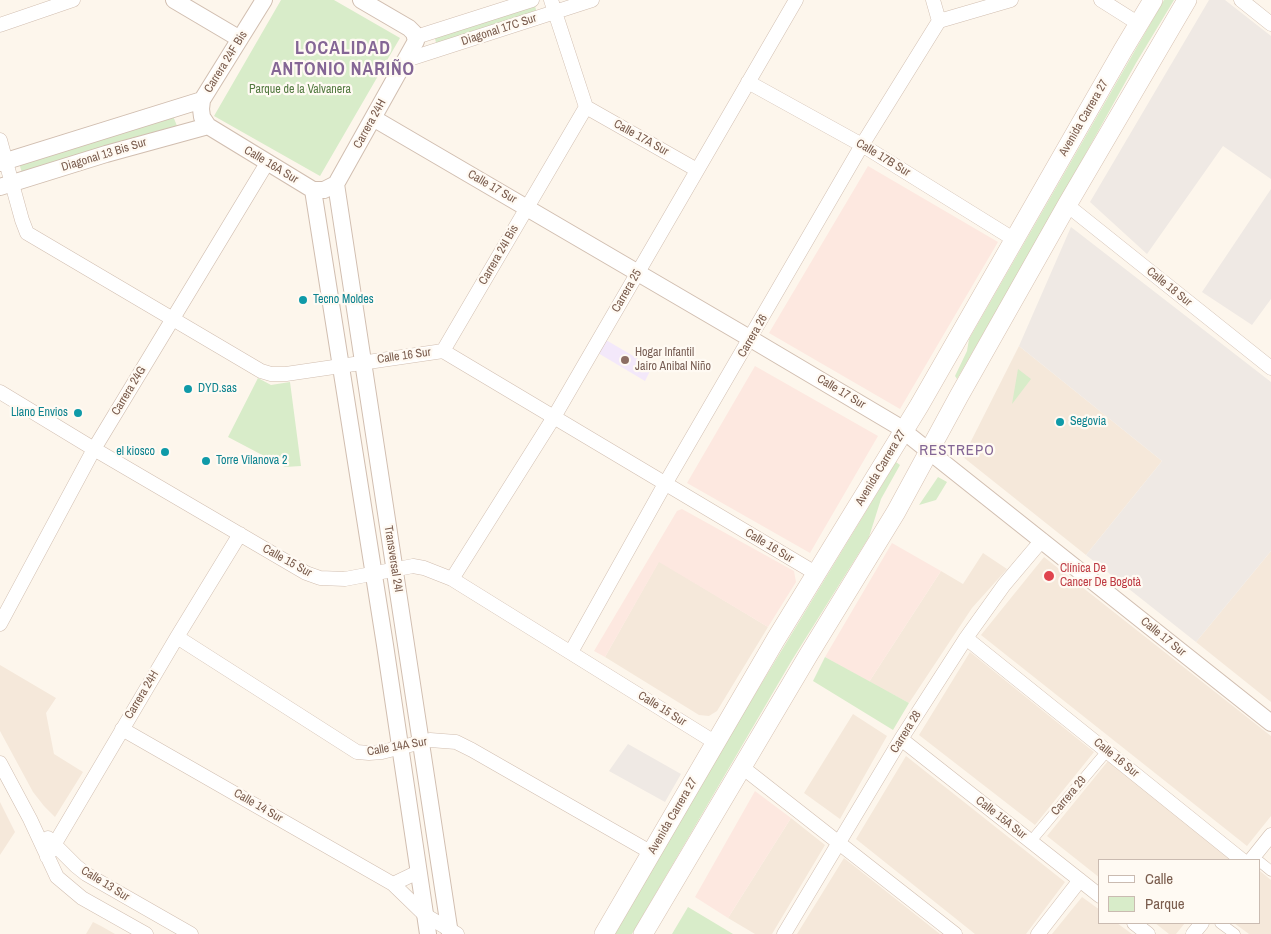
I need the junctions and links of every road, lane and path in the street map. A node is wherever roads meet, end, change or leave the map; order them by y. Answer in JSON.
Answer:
{"nodes":[{"id":1,"x":73,"y":0,"type":"edge"},
{"id":2,"x":174,"y":0,"type":"edge"},
{"id":3,"x":264,"y":0,"type":"edge"},
{"id":4,"x":532,"y":0,"type":"edge"},
{"id":5,"x":592,"y":0,"type":"edge"},
{"id":6,"x":796,"y":0,"type":"edge"},
{"id":7,"x":933,"y":0,"type":"edge"},
{"id":8,"x":1011,"y":0,"type":"edge"},
{"id":9,"x":1101,"y":0,"type":"edge"},
{"id":10,"x":1154,"y":0,"type":"edge"},
{"id":11,"x":1187,"y":0,"type":"edge"},
{"id":12,"x":1241,"y":0,"type":"edge"},
{"id":13,"x":364,"y":1,"type":"edge"},
{"id":14,"x":553,"y":6,"type":"edge"},
{"id":15,"x":939,"y":21,"type":"junction"},
{"id":16,"x":1139,"y":24,"type":"junction"},
{"id":17,"x":1271,"y":24,"type":"edge"},
{"id":18,"x":0,"y":25,"type":"edge"},
{"id":19,"x":416,"y":37,"type":"junction"},
{"id":20,"x":240,"y":39,"type":"junction"},
{"id":21,"x":406,"y":60,"type":"junction"},
{"id":22,"x":748,"y":82,"type":"junction"},
{"id":23,"x":202,"y":100,"type":"junction"},
{"id":24,"x":586,"y":107,"type":"junction"},
{"id":25,"x":373,"y":118,"type":"junction"},
{"id":26,"x":208,"y":126,"type":"junction"},
{"id":27,"x":0,"y":140,"type":"edge"},
{"id":28,"x":862,"y":145,"type":"junction"},
{"id":29,"x":3,"y":162,"type":"edge"},
{"id":30,"x":267,"y":163,"type":"junction"},
{"id":31,"x":697,"y":170,"type":"junction"},
{"id":32,"x":336,"y":184,"type":"junction"},
{"id":33,"x":6,"y":185,"type":"edge"},
{"id":34,"x":313,"y":190,"type":"junction"},
{"id":35,"x":1067,"y":205,"type":"junction"},
{"id":36,"x":527,"y":208,"type":"junction"},
{"id":37,"x":1015,"y":240,"type":"junction"},
{"id":38,"x":638,"y":272,"type":"junction"},
{"id":39,"x":174,"y":319,"type":"junction"},
{"id":40,"x":751,"y":339,"type":"junction"},
{"id":41,"x":443,"y":351,"type":"junction"},
{"id":42,"x":362,"y":362,"type":"junction"},
{"id":43,"x":341,"y":365,"type":"junction"},
{"id":44,"x":1271,"y":368,"type":"edge"},
{"id":45,"x":0,"y":392,"type":"edge"},
{"id":46,"x":554,"y":417,"type":"junction"},
{"id":47,"x":904,"y":430,"type":"junction"},
{"id":48,"x":94,"y":449,"type":"junction"},
{"id":49,"x":930,"y":450,"type":"junction"},
{"id":50,"x":666,"y":484,"type":"junction"},
{"id":51,"x":240,"y":534,"type":"junction"},
{"id":52,"x":1042,"y":540,"type":"junction"},
{"id":53,"x":394,"y":570,"type":"junction"},
{"id":54,"x":373,"y":574,"type":"junction"},
{"id":55,"x":817,"y":574,"type":"junction"},
{"id":56,"x":452,"y":579,"type":"junction"},
{"id":57,"x":0,"y":624,"type":"edge"},
{"id":58,"x":177,"y":637,"type":"junction"},
{"id":59,"x":966,"y":638,"type":"junction"},
{"id":60,"x":571,"y":652,"type":"junction"},
{"id":61,"x":1271,"y":723,"type":"edge"},
{"id":62,"x":122,"y":729,"type":"junction"},
{"id":63,"x":901,"y":740,"type":"junction"},
{"id":64,"x":420,"y":742,"type":"junction"},
{"id":65,"x":716,"y":743,"type":"junction"},
{"id":66,"x":400,"y":748,"type":"junction"},
{"id":67,"x":1107,"y":751,"type":"junction"},
{"id":68,"x":0,"y":764,"type":"edge"},
{"id":69,"x":742,"y":767,"type":"junction"},
{"id":70,"x":30,"y":819,"type":"junction"},
{"id":71,"x":1271,"y":835,"type":"edge"},
{"id":72,"x":1031,"y":841,"type":"junction"},
{"id":73,"x":839,"y":843,"type":"junction"},
{"id":74,"x":54,"y":844,"type":"junction"},
{"id":75,"x":652,"y":853,"type":"junction"},
{"id":76,"x":47,"y":857,"type":"junction"},
{"id":77,"x":1252,"y":859,"type":"edge"},
{"id":78,"x":1254,"y":859,"type":"edge"},
{"id":79,"x":418,"y":872,"type":"junction"},
{"id":80,"x":1080,"y":880,"type":"junction"},
{"id":81,"x":393,"y":884,"type":"junction"},
{"id":82,"x":1098,"y":894,"type":"edge"},
{"id":83,"x":425,"y":915,"type":"junction"},
{"id":84,"x":1135,"y":924,"type":"edge"},
{"id":85,"x":1201,"y":924,"type":"edge"},
{"id":86,"x":1221,"y":924,"type":"edge"},
{"id":87,"x":452,"y":933,"type":"edge"},
{"id":88,"x":146,"y":934,"type":"edge"},
{"id":89,"x":191,"y":934,"type":"edge"},
{"id":90,"x":428,"y":934,"type":"edge"},
{"id":91,"x":604,"y":934,"type":"edge"},
{"id":92,"x":643,"y":934,"type":"edge"},
{"id":93,"x":784,"y":934,"type":"edge"},
{"id":94,"x":955,"y":934,"type":"edge"},
{"id":95,"x":1038,"y":934,"type":"edge"},
{"id":96,"x":1148,"y":934,"type":"edge"},
{"id":97,"x":1193,"y":934,"type":"edge"},
{"id":98,"x":1235,"y":934,"type":"edge"}],
"edges":[{"from":1,"to":18,"type":"street"},
{"from":2,"to":20,"type":"street"},
{"from":3,"to":20,"type":"street","name":"Carrera 24F Bis"},
{"from":4,"to":19,"type":"street","name":"Diagonal 17C Sur"},
{"from":5,"to":14,"type":"street","name":"Diagonal 17C Sur"},
{"from":6,"to":22,"type":"street","name":"Carrera 25"},
{"from":7,"to":15,"type":"street"},
{"from":8,"to":15,"type":"street"},
{"from":9,"to":16,"type":"street"},
{"from":10,"to":16,"type":"main road","name":"Avenida Carrera 27"},
{"from":11,"to":35,"type":"main road"},
{"from":12,"to":17,"type":"street"},
{"from":13,"to":19,"type":"street"},
{"from":14,"to":21,"type":"street","name":"Diagonal 17C Sur"},
{"from":14,"to":24,"type":"street"},
{"from":15,"to":28,"type":"street","name":"Carrera 26"},
{"from":16,"to":37,"type":"main road","name":"Avenida Carrera 27"},
{"from":19,"to":21,"type":"street","name":"Carrera 24H"},
{"from":20,"to":23,"type":"street","name":"Carrera 24F Bis"},
{"from":21,"to":25,"type":"street","name":"Carrera 24H"},
{"from":22,"to":28,"type":"street","name":"Calle 17B Sur"},
{"from":22,"to":31,"type":"street","name":"Carrera 25"},
{"from":23,"to":26,"type":"street","name":"Carrera 24F Bis"},
{"from":23,"to":29,"type":"street","name":"Diagonal 13 Bis Sur"},
{"from":24,"to":31,"type":"street","name":"Calle 17A Sur"},
{"from":24,"to":36,"type":"street","name":"Carrera 24I Bis"},
{"from":25,"to":32,"type":"street","name":"Carrera 24H"},
{"from":25,"to":36,"type":"street","name":"Calle 17 Sur"},
{"from":26,"to":30,"type":"street","name":"Calle 16A Sur"},
{"from":26,"to":33,"type":"street","name":"Diagonal 13 Bis Sur"},
{"from":27,"to":29,"type":"street"},
{"from":28,"to":37,"type":"street","name":"Calle 17B Sur"},
{"from":28,"to":40,"type":"street","name":"Carrera 26"},
{"from":29,"to":33,"type":"street"},
{"from":30,"to":34,"type":"street","name":"Calle 16A Sur"},
{"from":30,"to":39,"type":"street","name":"Carrera 24G"},
{"from":31,"to":38,"type":"street","name":"Carrera 25"},
{"from":32,"to":34,"type":"street","name":"Calle 16A Sur"},
{"from":32,"to":42,"type":"street","name":"Transversal 24I"},
{"from":33,"to":39,"type":"street","name":"Calle 16 Sur"},
{"from":34,"to":43,"type":"street","name":"Transversal 24I"},
{"from":35,"to":44,"type":"street","name":"Calle 18 Sur"},
{"from":35,"to":49,"type":"main road"},
{"from":36,"to":38,"type":"street","name":"Calle 17 Sur"},
{"from":36,"to":41,"type":"street","name":"Carrera 24I Bis"},
{"from":37,"to":47,"type":"main road","name":"Avenida Carrera 27"},
{"from":38,"to":40,"type":"street","name":"Calle 17 Sur"},
{"from":38,"to":46,"type":"street","name":"Carrera 25"},
{"from":39,"to":43,"type":"street","name":"Calle 16 Sur"},
{"from":39,"to":48,"type":"street","name":"Carrera 24G"},
{"from":40,"to":47,"type":"street","name":"Calle 17 Sur"},
{"from":40,"to":50,"type":"street","name":"Carrera 26"},
{"from":41,"to":42,"type":"street","name":"Calle 16 Sur"},
{"from":41,"to":46,"type":"street","name":"Calle 16 Sur"},
{"from":42,"to":43,"type":"street","name":"Calle 16 Sur"},
{"from":42,"to":53,"type":"street","name":"Transversal 24I"},
{"from":43,"to":54,"type":"street","name":"Transversal 24I"},
{"from":45,"to":48,"type":"street","name":"Calle 15 Sur"},
{"from":46,"to":50,"type":"street","name":"Calle 16 Sur"},
{"from":46,"to":56,"type":"street","name":"Carrera 25"},
{"from":47,"to":49,"type":"street","name":"Calle 17 Sur"},
{"from":47,"to":55,"type":"main road","name":"Avenida Carrera 27"},
{"from":48,"to":51,"type":"street","name":"Calle 15 Sur"},
{"from":48,"to":57,"type":"street","name":"Carrera 24G"},
{"from":49,"to":52,"type":"street","name":"Calle 17 Sur"},
{"from":49,"to":69,"type":"main road"},
{"from":50,"to":55,"type":"street","name":"Calle 16 Sur"},
{"from":50,"to":60,"type":"street","name":"Carrera 26"},
{"from":51,"to":54,"type":"street","name":"Calle 15 Sur"},
{"from":51,"to":58,"type":"street","name":"Carrera 24H"},
{"from":52,"to":59,"type":"street","name":"Carrera 28"},
{"from":52,"to":61,"type":"street","name":"Calle 17 Sur"},
{"from":53,"to":54,"type":"street","name":"Calle 15 Sur"},
{"from":53,"to":56,"type":"street","name":"Calle 15 Sur"},
{"from":53,"to":64,"type":"street","name":"Transversal 24I"},
{"from":54,"to":66,"type":"street","name":"Transversal 24I"},
{"from":55,"to":65,"type":"main road","name":"Avenida Carrera 27"},
{"from":56,"to":60,"type":"street","name":"Calle 15 Sur"},
{"from":58,"to":62,"type":"street","name":"Carrera 24H"},
{"from":58,"to":66,"type":"street","name":"Calle 14A Sur"},
{"from":59,"to":63,"type":"street","name":"Carrera 28"},
{"from":59,"to":67,"type":"street","name":"Calle 16 Sur"},
{"from":60,"to":65,"type":"street","name":"Calle 15 Sur"},
{"from":62,"to":74,"type":"street","name":"Carrera 24H"},
{"from":62,"to":81,"type":"street","name":"Calle 14 Sur"},
{"from":63,"to":72,"type":"street","name":"Calle 15A Sur"},
{"from":63,"to":73,"type":"street","name":"Carrera 28"},
{"from":64,"to":66,"type":"street","name":"Calle 14A Sur"},
{"from":64,"to":75,"type":"street","name":"Calle 14A Sur"},
{"from":64,"to":87,"type":"street","name":"Transversal 24I"},
{"from":65,"to":75,"type":"main road","name":"Avenida Carrera 27"},
{"from":66,"to":79,"type":"street","name":"Transversal 24I"},
{"from":67,"to":72,"type":"street","name":"Carrera 29"},
{"from":67,"to":77,"type":"street","name":"Calle 16 Sur"},
{"from":68,"to":70,"type":"street","name":"Calle 13 Sur"},
{"from":69,"to":73,"type":"street"},
{"from":69,"to":92,"type":"main road"},
{"from":70,"to":74,"type":"street","name":"Calle 13 Sur"},
{"from":70,"to":76,"type":"street","name":"Calle 13 Sur"},
{"from":71,"to":78,"type":"street"},
{"from":72,"to":80,"type":"street","name":"Calle 15A Sur"},
{"from":73,"to":93,"type":"street","name":"Carrera 28"},
{"from":73,"to":94,"type":"street"},
{"from":74,"to":76,"type":"street","name":"Carrera 24H"},
{"from":74,"to":89,"type":"street","name":"Calle 13 Sur"},
{"from":75,"to":91,"type":"main road","name":"Avenida Carrera 27"},
{"from":76,"to":88,"type":"street","name":"Calle 13 Sur"},
{"from":79,"to":81,"type":"street"},
{"from":79,"to":83,"type":"street","name":"Transversal 24I"},
{"from":80,"to":82,"type":"street","name":"Calle 15A Sur"},
{"from":80,"to":95,"type":"street"},
{"from":81,"to":83,"type":"street","name":"Calle 14 Sur"},
{"from":83,"to":87,"type":"street","name":"Calle 14 Sur"},
{"from":83,"to":90,"type":"street","name":"Transversal 24I"},
{"from":84,"to":96,"type":"street"},
{"from":85,"to":97,"type":"street"},
{"from":86,"to":98,"type":"street"}]}
